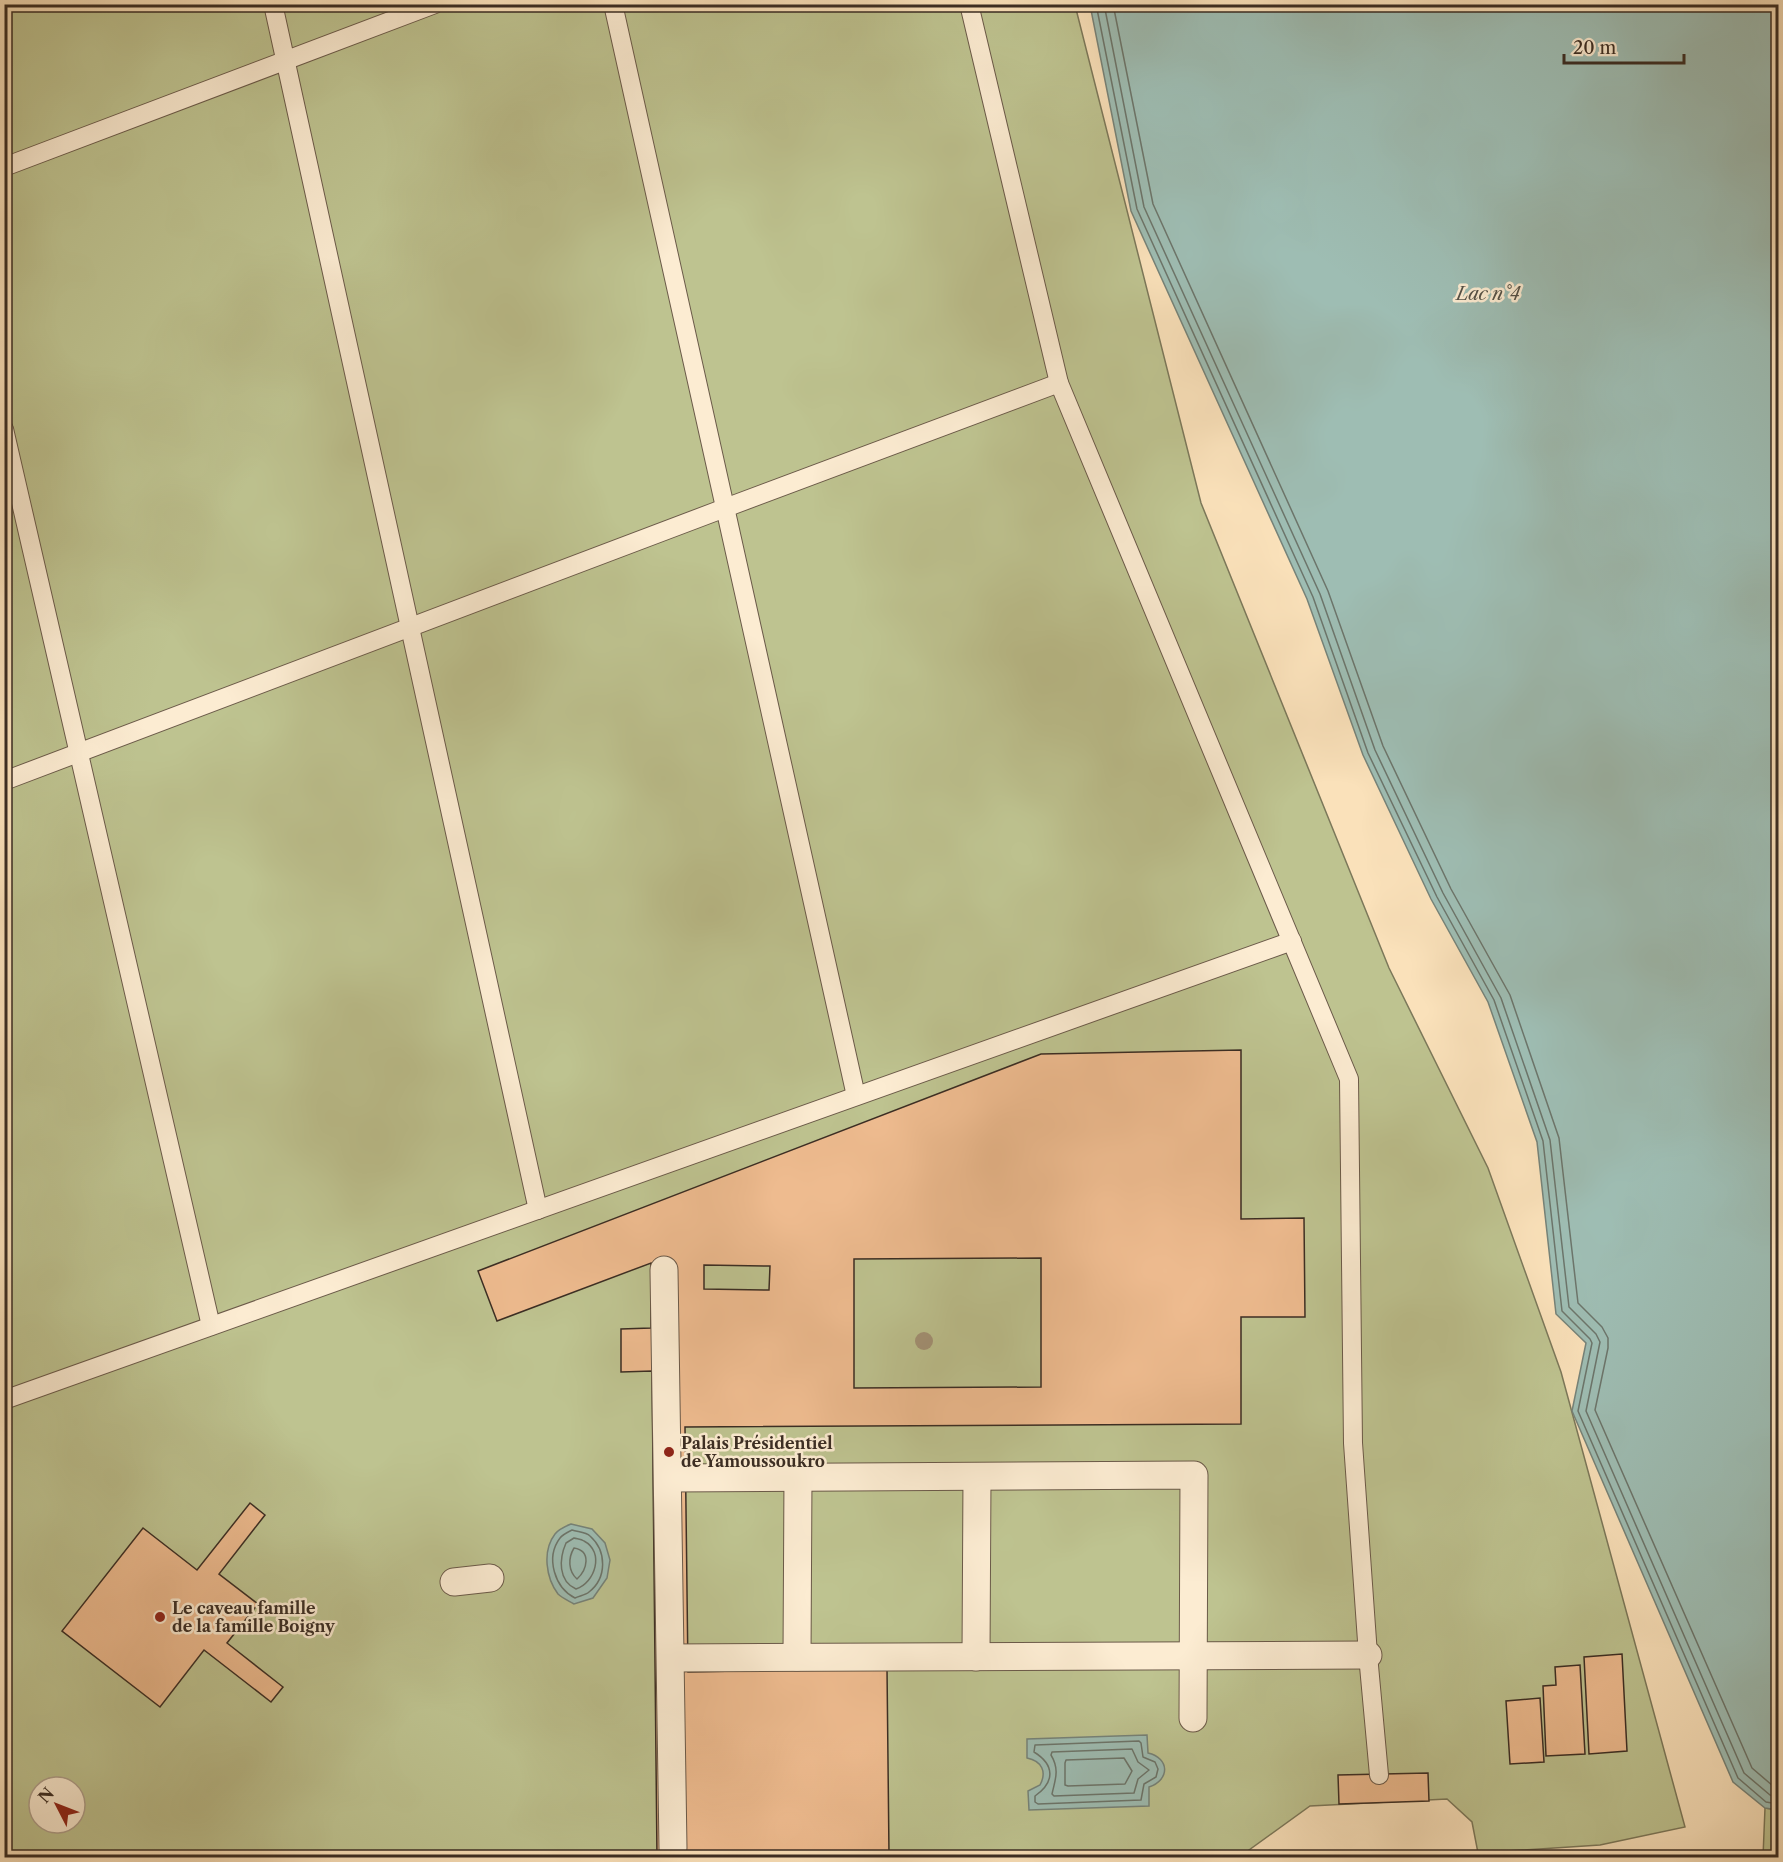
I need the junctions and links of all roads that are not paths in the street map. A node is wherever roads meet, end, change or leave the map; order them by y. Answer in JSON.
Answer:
{"nodes":[{"id":1,"x":273,"y":4,"type":"edge"},
{"id":2,"x":435,"y":4,"type":"edge"},
{"id":3,"x":613,"y":4,"type":"edge"},
{"id":4,"x":969,"y":4,"type":"edge"},
{"id":5,"x":286,"y":62,"type":"junction"},
{"id":6,"x":4,"y":167,"type":"edge"},
{"id":7,"x":1059,"y":383,"type":"junction"},
{"id":8,"x":4,"y":429,"type":"edge"},
{"id":9,"x":725,"y":508,"type":"junction"},
{"id":10,"x":410,"y":628,"type":"junction"},
{"id":11,"x":79,"y":753,"type":"junction"},
{"id":12,"x":4,"y":781,"type":"edge"},
{"id":13,"x":1292,"y":941,"type":"junction"},
{"id":14,"x":856,"y":1096,"type":"junction"},
{"id":15,"x":538,"y":1210,"type":"junction"},
{"id":16,"x":664,"y":1270,"type":"dead end"},
{"id":17,"x":211,"y":1326,"type":"junction"},
{"id":18,"x":4,"y":1400,"type":"edge"},
{"id":19,"x":798,"y":1477,"type":"junction"},
{"id":20,"x":977,"y":1477,"type":"junction"},
{"id":21,"x":668,"y":1478,"type":"junction"},
{"id":22,"x":490,"y":1578,"type":"dead end"},
{"id":23,"x":454,"y":1582,"type":"dead end"},
{"id":24,"x":1368,"y":1654,"type":"junction"},
{"id":25,"x":1193,"y":1656,"type":"junction"},
{"id":26,"x":797,"y":1657,"type":"junction"},
{"id":27,"x":976,"y":1657,"type":"junction"},
{"id":28,"x":670,"y":1658,"type":"junction"},
{"id":29,"x":1193,"y":1718,"type":"dead end"},
{"id":30,"x":1379,"y":1775,"type":"dead end"},
{"id":31,"x":674,"y":1848,"type":"dead end"}],
"edges":[{"from":1,"to":5,"type":"lane"},
{"from":2,"to":5,"type":"lane"},
{"from":3,"to":9,"type":"lane"},
{"from":4,"to":7,"type":"lane"},
{"from":5,"to":6,"type":"lane"},
{"from":5,"to":10,"type":"lane"},
{"from":7,"to":9,"type":"lane"},
{"from":7,"to":13,"type":"lane"},
{"from":8,"to":11,"type":"lane"},
{"from":9,"to":10,"type":"lane"},
{"from":9,"to":14,"type":"lane"},
{"from":10,"to":11,"type":"lane"},
{"from":10,"to":15,"type":"lane"},
{"from":11,"to":12,"type":"lane"},
{"from":11,"to":17,"type":"lane"},
{"from":13,"to":14,"type":"lane"},
{"from":13,"to":24,"type":"lane"},
{"from":14,"to":15,"type":"lane"},
{"from":15,"to":17,"type":"lane"},
{"from":16,"to":21,"type":"street"},
{"from":17,"to":18,"type":"lane"},
{"from":19,"to":20,"type":"street"},
{"from":19,"to":21,"type":"street"},
{"from":19,"to":26,"type":"street"},
{"from":20,"to":25,"type":"street"},
{"from":20,"to":27,"type":"street"},
{"from":21,"to":28,"type":"street"},
{"from":22,"to":23,"type":"street"},
{"from":24,"to":25,"type":"street"},
{"from":24,"to":30,"type":"lane"},
{"from":25,"to":27,"type":"street"},
{"from":25,"to":29,"type":"street"},
{"from":26,"to":27,"type":"street"},
{"from":26,"to":28,"type":"street"},
{"from":28,"to":31,"type":"street"}]}
